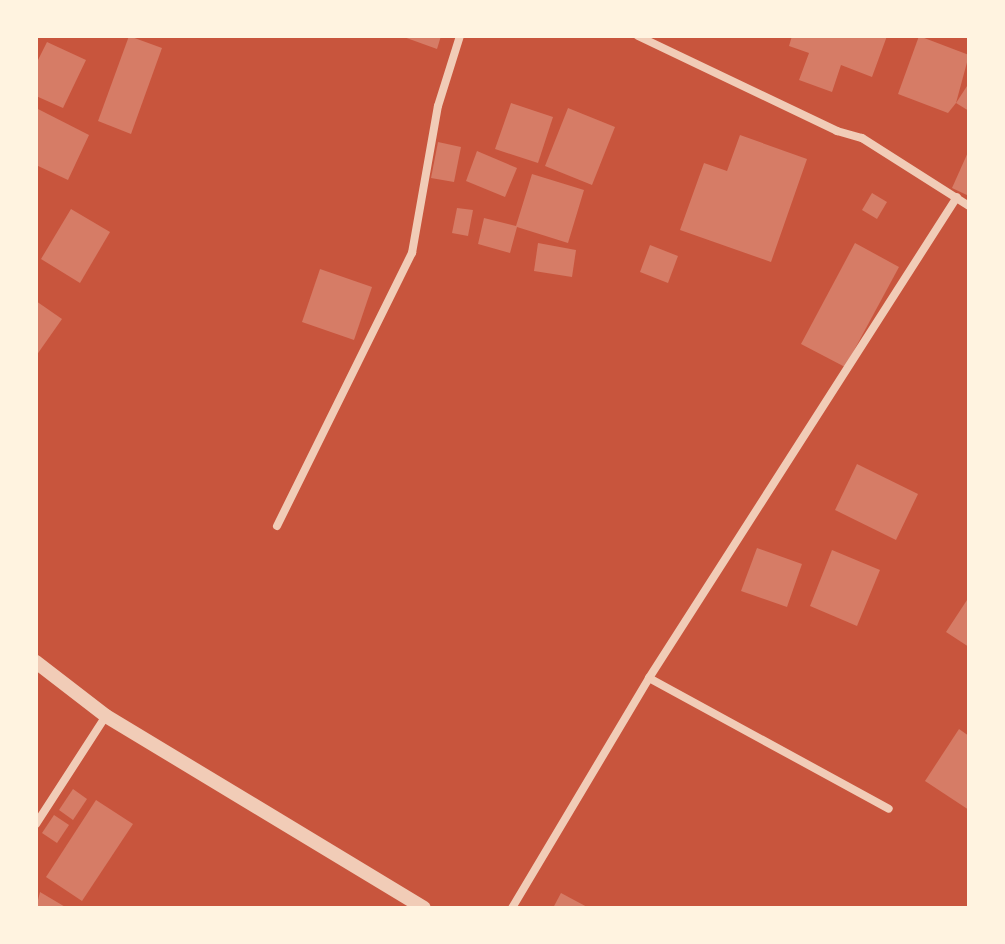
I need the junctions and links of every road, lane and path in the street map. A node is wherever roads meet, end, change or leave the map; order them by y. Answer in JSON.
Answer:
{"nodes":[{"id":1,"x":460,"y":36,"type":"edge"},
{"id":2,"x":638,"y":36,"type":"edge"},
{"id":3,"x":957,"y":197,"type":"junction"},
{"id":4,"x":969,"y":206,"type":"edge"},
{"id":5,"x":277,"y":526,"type":"dead end"},
{"id":6,"x":36,"y":662,"type":"edge"},
{"id":7,"x":649,"y":678,"type":"junction"},
{"id":8,"x":106,"y":716,"type":"junction"},
{"id":9,"x":889,"y":809,"type":"dead end"},
{"id":10,"x":36,"y":824,"type":"edge"},
{"id":11,"x":424,"y":908,"type":"edge"},
{"id":12,"x":512,"y":908,"type":"edge"}],
"edges":[{"from":1,"to":5,"type":"street"},
{"from":2,"to":3,"type":"street"},
{"from":3,"to":4,"type":"street"},
{"from":3,"to":7,"type":"street"},
{"from":6,"to":8,"type":"street"},
{"from":7,"to":9,"type":"street"},
{"from":7,"to":12,"type":"street"},
{"from":8,"to":10,"type":"street"},
{"from":8,"to":11,"type":"street"}]}
